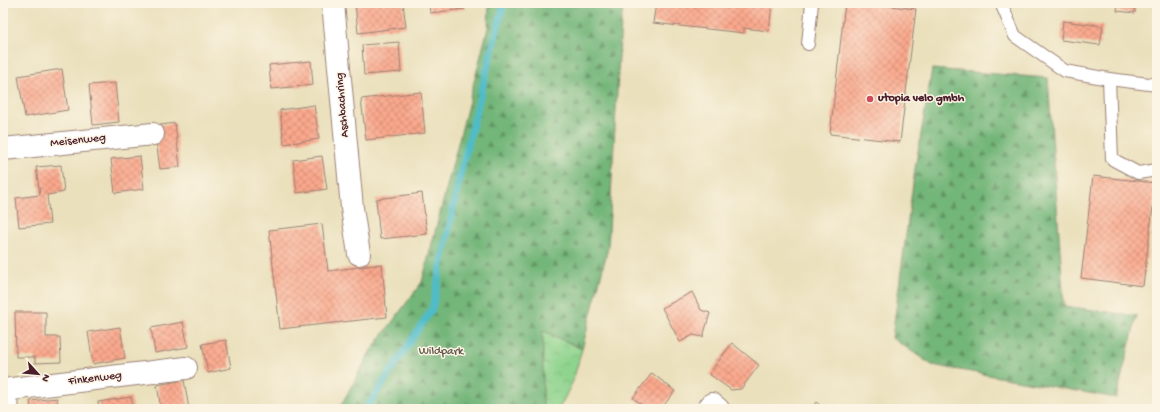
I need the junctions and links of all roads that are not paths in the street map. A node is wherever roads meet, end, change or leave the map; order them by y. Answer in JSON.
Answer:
{"nodes":[{"id":1,"x":333,"y":3,"type":"edge"},
{"id":2,"x":812,"y":3,"type":"edge"},
{"id":3,"x":1001,"y":3,"type":"edge"},
{"id":4,"x":808,"y":44,"type":"dead end"},
{"id":5,"x":1108,"y":79,"type":"junction"},
{"id":6,"x":1157,"y":85,"type":"edge"},
{"id":7,"x":153,"y":134,"type":"dead end"},
{"id":8,"x":3,"y":149,"type":"edge"},
{"id":9,"x":1157,"y":170,"type":"edge"},
{"id":10,"x":359,"y":254,"type":"dead end"},
{"id":11,"x":186,"y":368,"type":"dead end"},
{"id":12,"x":3,"y":390,"type":"edge"},
{"id":13,"x":3,"y":395,"type":"edge"},
{"id":14,"x":8,"y":409,"type":"edge"}],
"edges":[{"from":1,"to":10,"type":"street","name":"Aschbachring"},
{"from":2,"to":4,"type":"lane"},
{"from":3,"to":5,"type":"lane"},
{"from":5,"to":6,"type":"lane"},
{"from":5,"to":9,"type":"lane"},
{"from":7,"to":8,"type":"street","name":"Meisenweg"},
{"from":11,"to":12,"type":"street","name":"Finkenweg"},
{"from":13,"to":14,"type":"street"}]}
